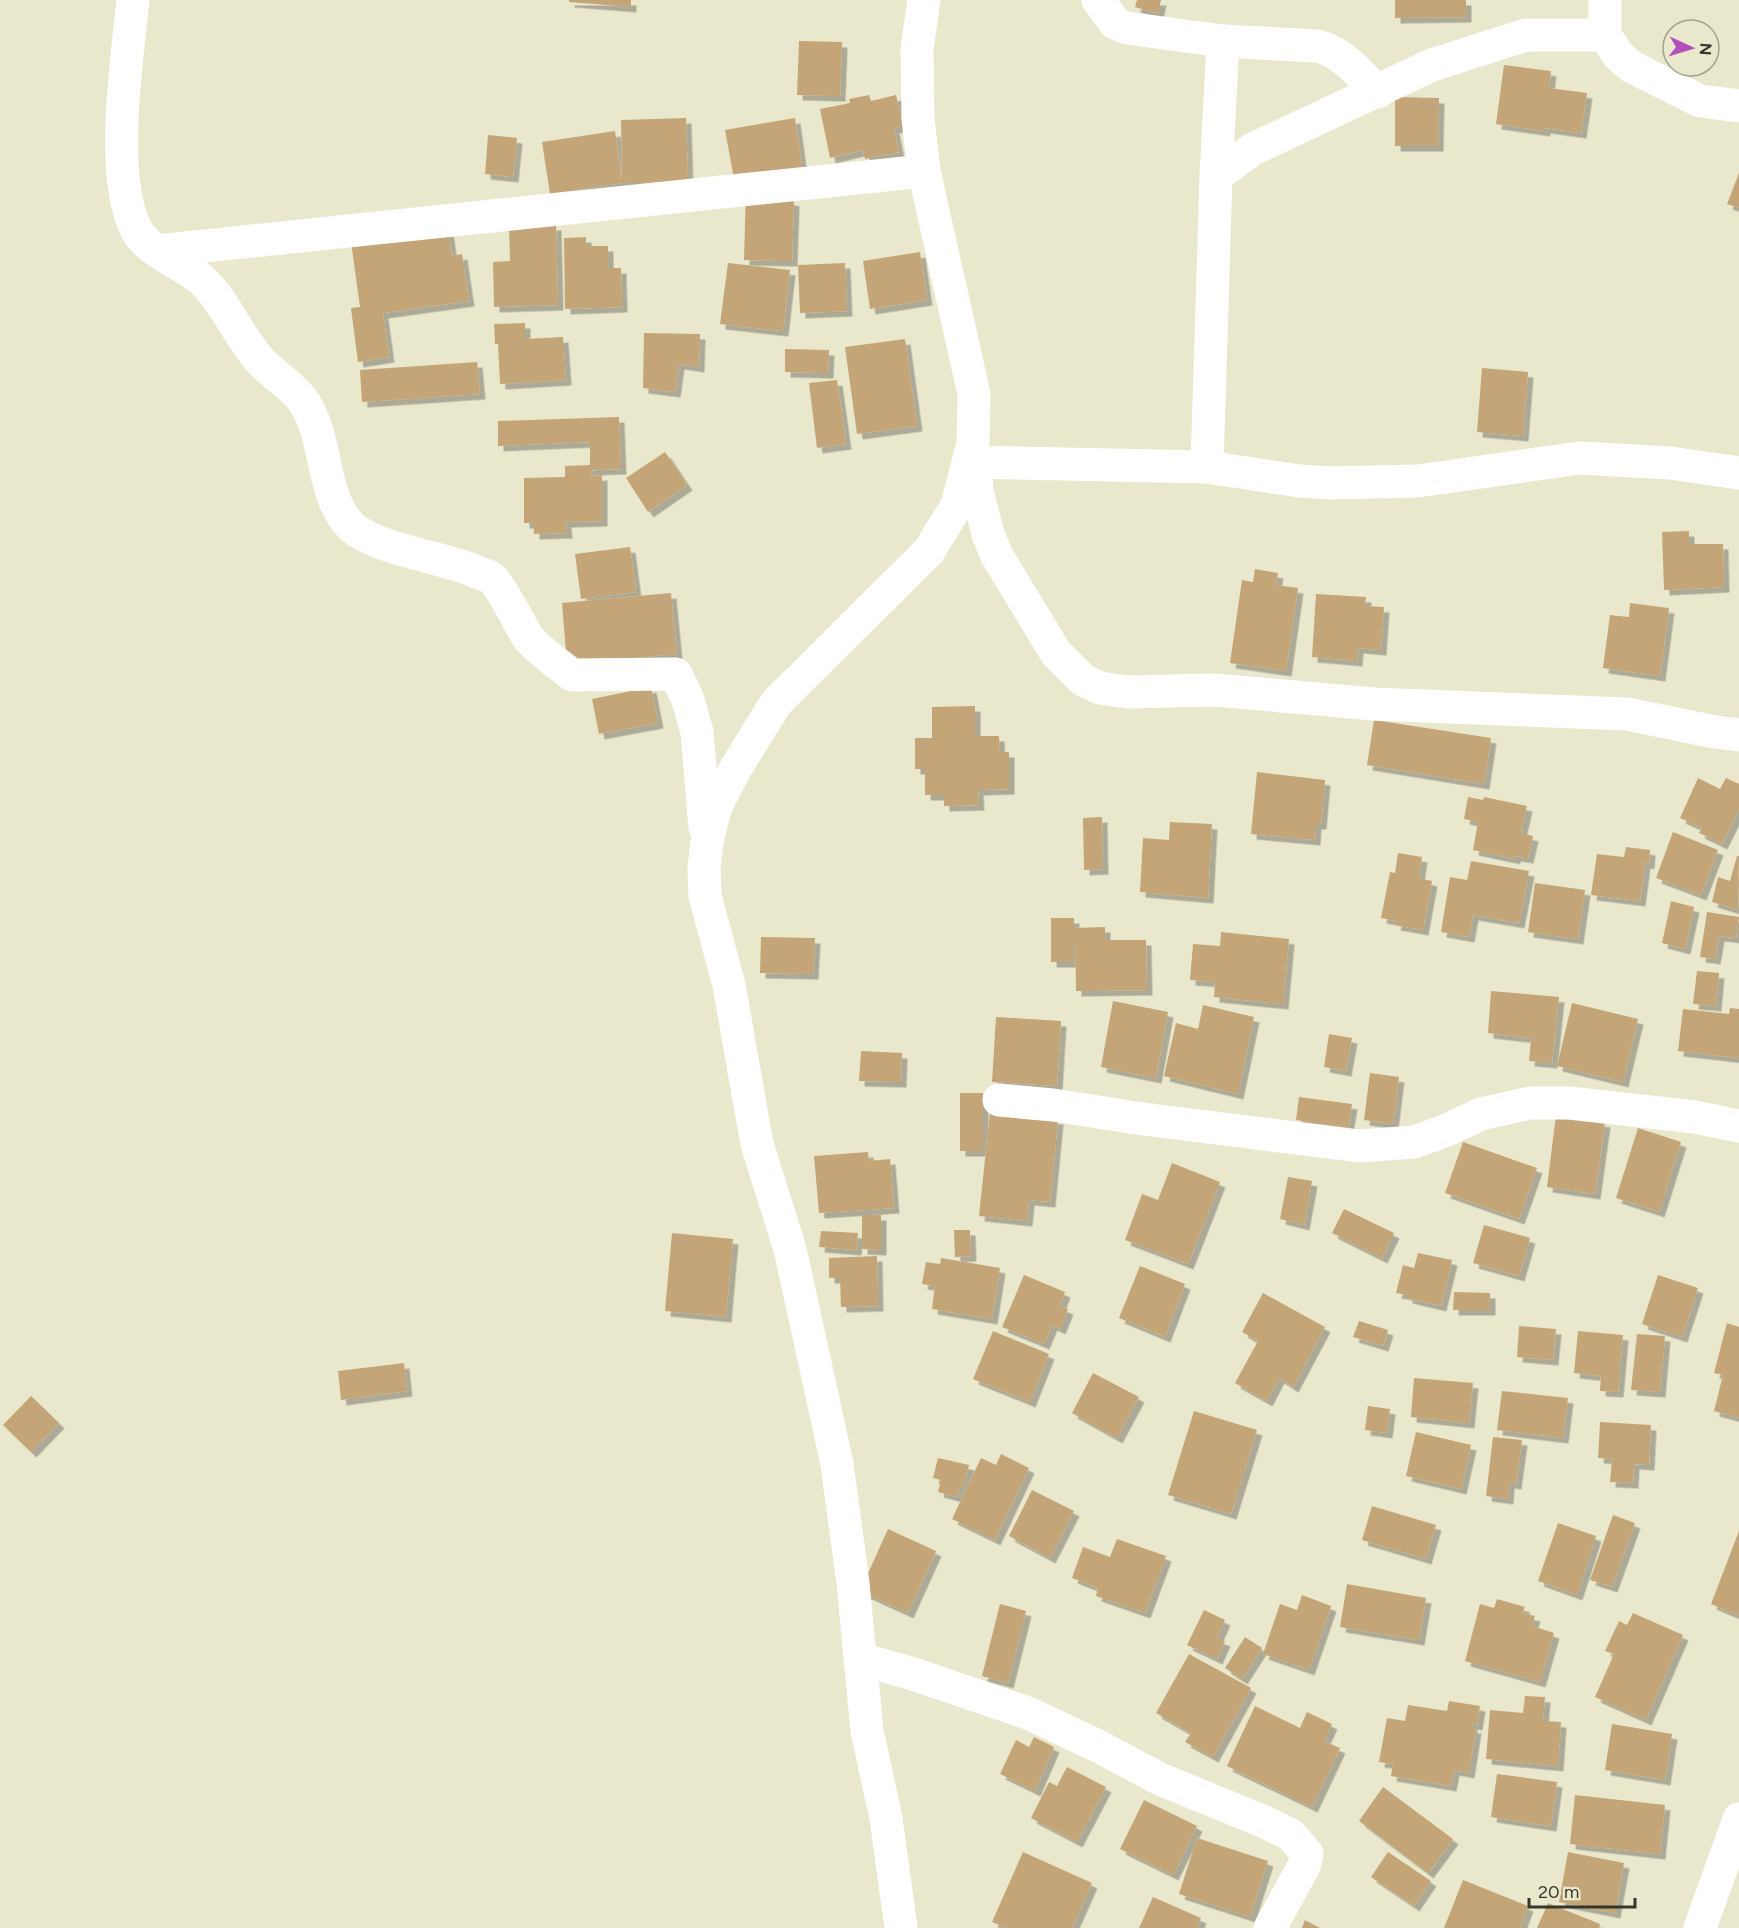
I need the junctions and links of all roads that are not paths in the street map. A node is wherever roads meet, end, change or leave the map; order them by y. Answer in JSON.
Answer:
{"nodes":[{"id":1,"x":134,"y":0,"type":"edge"},
{"id":2,"x":924,"y":0,"type":"edge"},
{"id":3,"x":1098,"y":0,"type":"edge"},
{"id":4,"x":1605,"y":0,"type":"edge"},
{"id":5,"x":1605,"y":35,"type":"junction"},
{"id":6,"x":1223,"y":41,"type":"junction"},
{"id":7,"x":1378,"y":92,"type":"junction"},
{"id":8,"x":1739,"y":106,"type":"edge"},
{"id":9,"x":924,"y":171,"type":"junction"},
{"id":10,"x":1216,"y":176,"type":"junction"},
{"id":11,"x":157,"y":251,"type":"junction"},
{"id":12,"x":974,"y":453,"type":"junction"},
{"id":13,"x":1207,"y":467,"type":"junction"},
{"id":14,"x":1739,"y":473,"type":"edge"},
{"id":15,"x":1739,"y":735,"type":"edge"},
{"id":16,"x":707,"y":842,"type":"junction"},
{"id":17,"x":999,"y":1100,"type":"dead end"},
{"id":18,"x":1739,"y":1126,"type":"edge"},
{"id":19,"x":860,"y":1659,"type":"junction"},
{"id":20,"x":1736,"y":1836,"type":"edge"},
{"id":21,"x":901,"y":1928,"type":"edge"},
{"id":22,"x":1270,"y":1928,"type":"edge"},
{"id":23,"x":1700,"y":1928,"type":"edge"}],
"edges":[{"from":1,"to":11,"type":"street"},
{"from":2,"to":9,"type":"street"},
{"from":3,"to":6,"type":"street"},
{"from":4,"to":5,"type":"street"},
{"from":5,"to":7,"type":"street"},
{"from":5,"to":8,"type":"street"},
{"from":6,"to":7,"type":"street"},
{"from":6,"to":10,"type":"street"},
{"from":7,"to":10,"type":"street"},
{"from":9,"to":11,"type":"street"},
{"from":9,"to":12,"type":"street"},
{"from":10,"to":13,"type":"street"},
{"from":11,"to":16,"type":"street"},
{"from":12,"to":13,"type":"street"},
{"from":12,"to":15,"type":"street"},
{"from":12,"to":16,"type":"street"},
{"from":13,"to":14,"type":"street"},
{"from":16,"to":19,"type":"street"},
{"from":17,"to":18,"type":"street"},
{"from":19,"to":21,"type":"street"},
{"from":19,"to":22,"type":"street"},
{"from":20,"to":23,"type":"street"}]}
